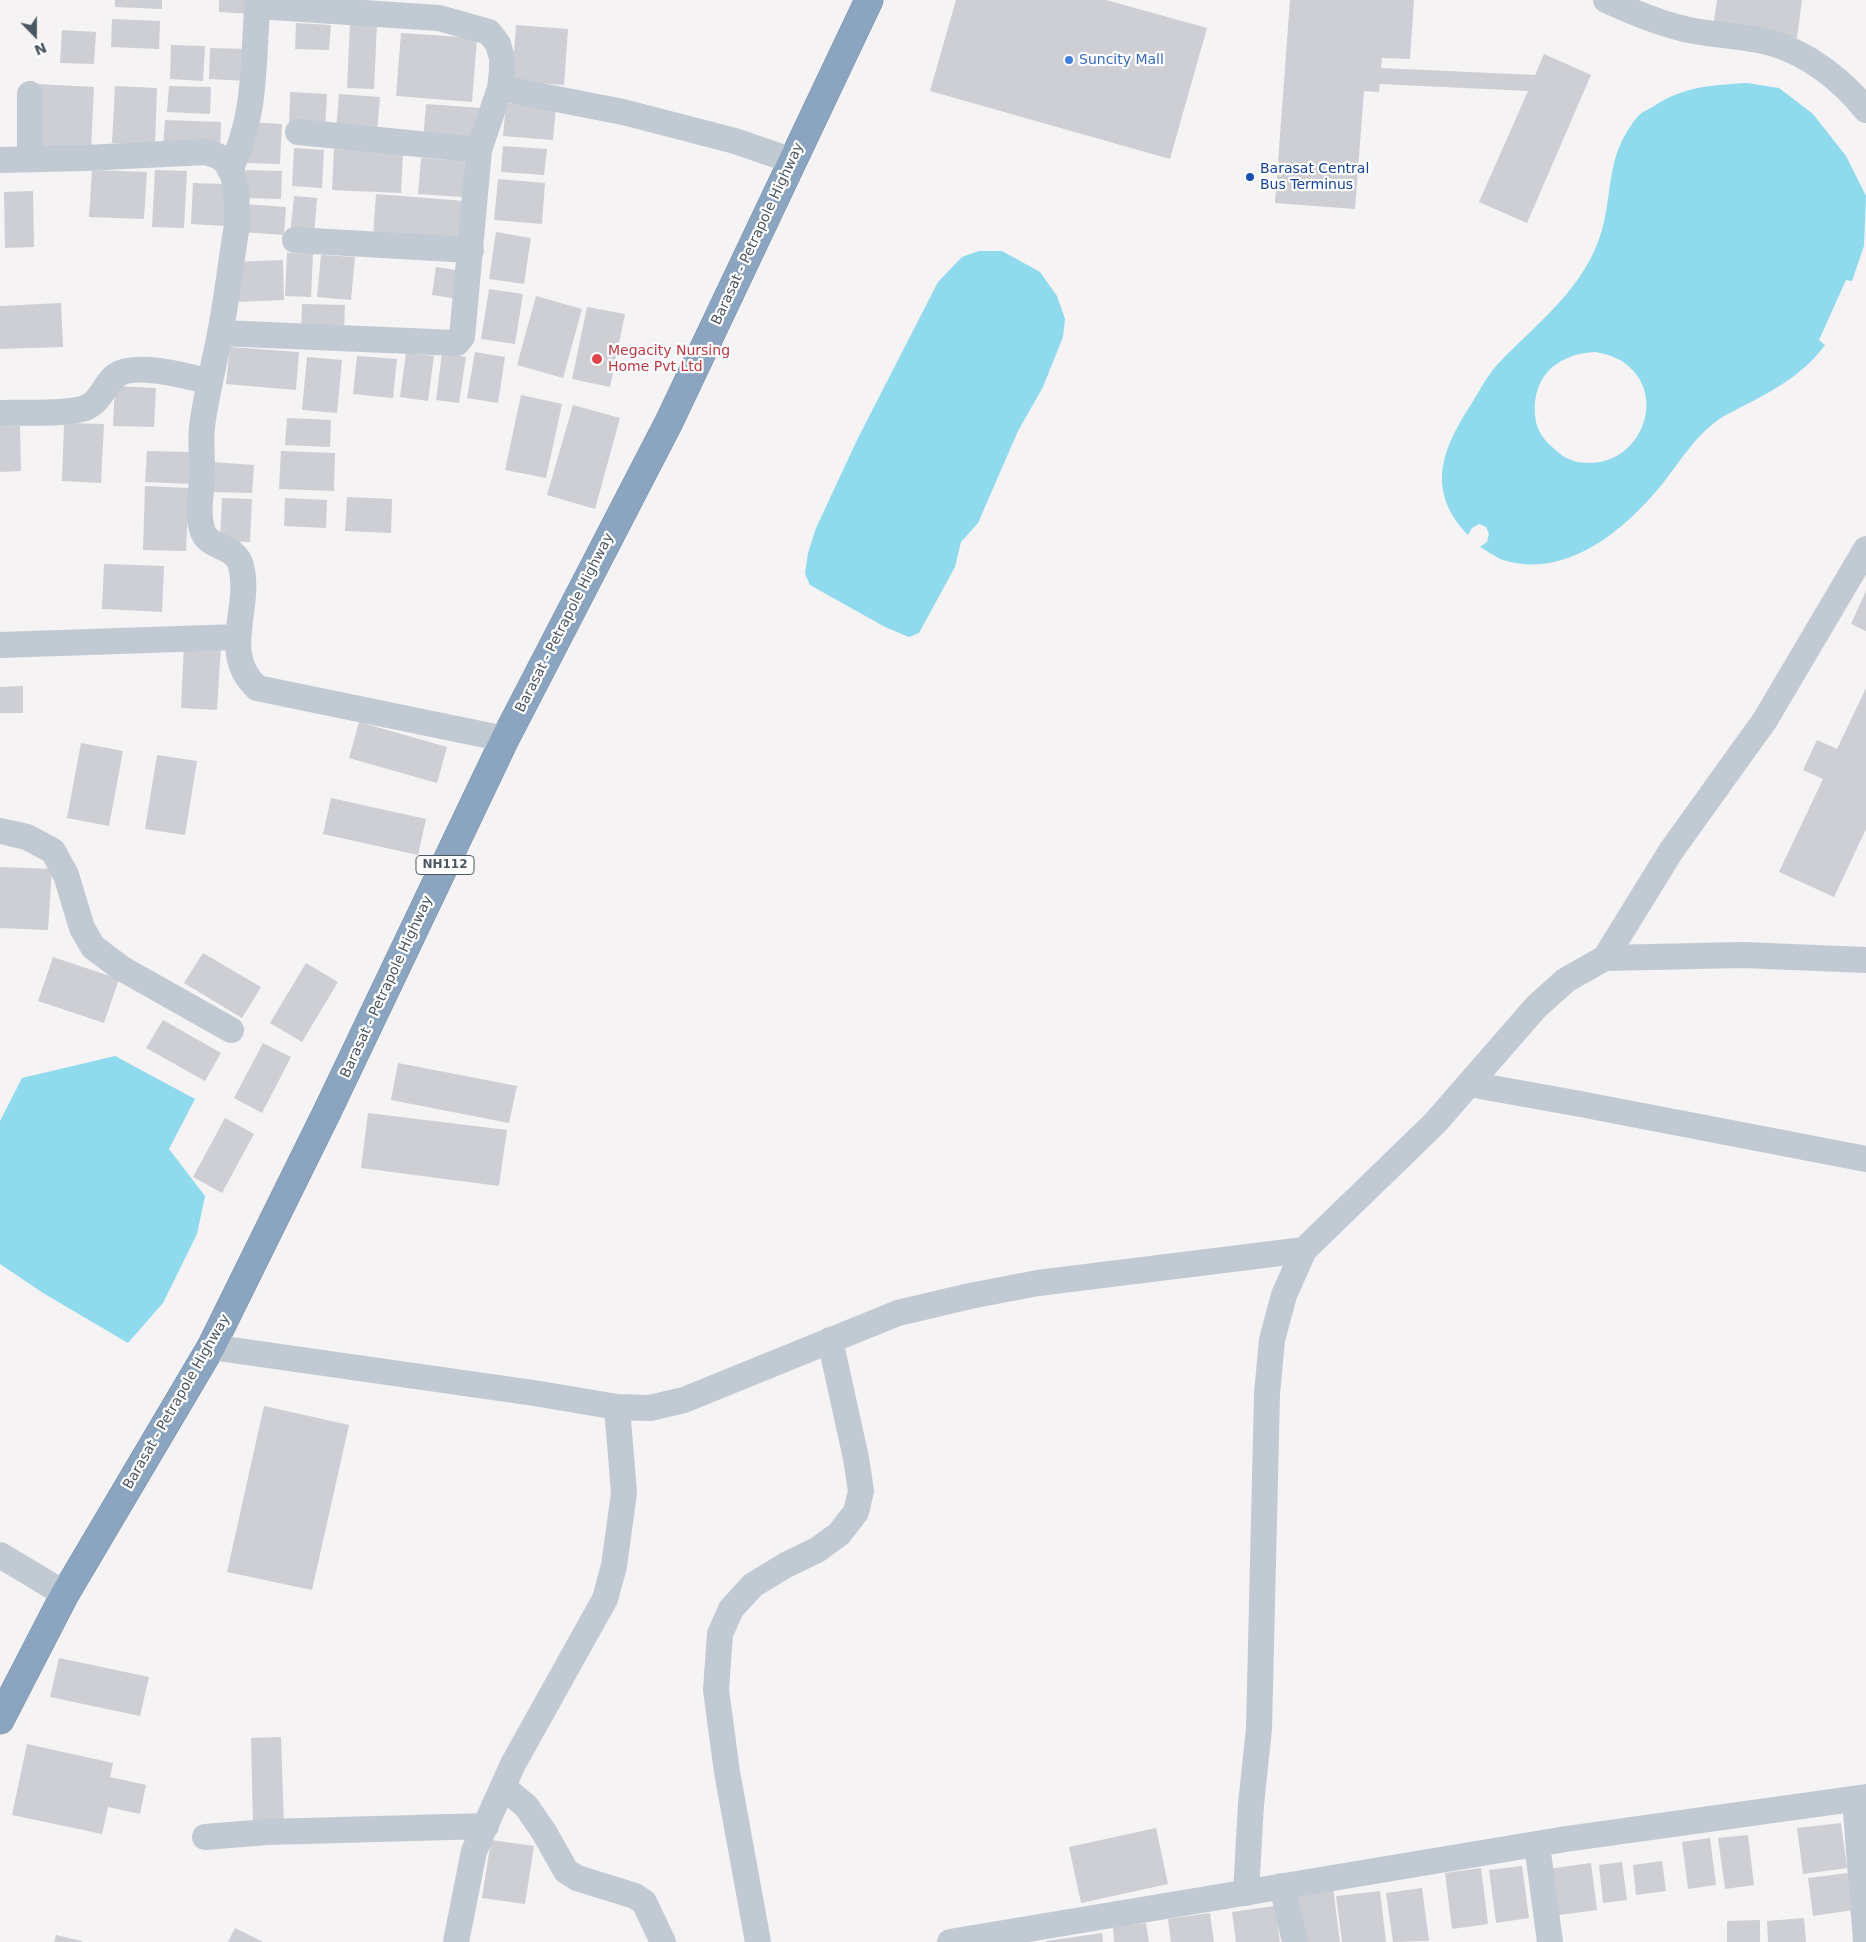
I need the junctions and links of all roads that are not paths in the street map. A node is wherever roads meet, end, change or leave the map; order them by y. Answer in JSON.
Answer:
{"nodes":[{"id":1,"x":869,"y":0,"type":"edge"},
{"id":2,"x":1606,"y":0,"type":"edge"},
{"id":3,"x":258,"y":3,"type":"edge"},
{"id":4,"x":450,"y":10,"type":"edge"},
{"id":5,"x":500,"y":88,"type":"junction"},
{"id":6,"x":30,"y":94,"type":"dead end"},
{"id":7,"x":1866,"y":110,"type":"edge"},
{"id":8,"x":298,"y":132,"type":"dead end"},
{"id":9,"x":479,"y":150,"type":"junction"},
{"id":10,"x":30,"y":159,"type":"junction"},
{"id":11,"x":0,"y":160,"type":"edge"},
{"id":12,"x":793,"y":160,"type":"junction"},
{"id":13,"x":230,"y":170,"type":"junction"},
{"id":14,"x":295,"y":240,"type":"dead end"},
{"id":15,"x":471,"y":250,"type":"junction"},
{"id":16,"x":220,"y":333,"type":"junction"},
{"id":17,"x":210,"y":382,"type":"junction"},
{"id":18,"x":0,"y":413,"type":"edge"},
{"id":19,"x":1866,"y":549,"type":"edge"},
{"id":20,"x":238,"y":638,"type":"junction"},
{"id":21,"x":0,"y":645,"type":"edge"},
{"id":22,"x":505,"y":739,"type":"junction"},
{"id":23,"x":0,"y":831,"type":"edge"},
{"id":24,"x":1605,"y":958,"type":"junction"},
{"id":25,"x":1866,"y":960,"type":"edge"},
{"id":26,"x":231,"y":1030,"type":"dead end"},
{"id":27,"x":1469,"y":1084,"type":"junction"},
{"id":28,"x":1866,"y":1159,"type":"edge"},
{"id":29,"x":1304,"y":1250,"type":"junction"},
{"id":30,"x":830,"y":1340,"type":"junction"},
{"id":31,"x":211,"y":1347,"type":"junction"},
{"id":32,"x":617,"y":1407,"type":"junction"},
{"id":33,"x":0,"y":1555,"type":"edge"},
{"id":34,"x":65,"y":1594,"type":"junction"},
{"id":35,"x":0,"y":1720,"type":"edge"},
{"id":36,"x":503,"y":1787,"type":"junction"},
{"id":37,"x":1861,"y":1798,"type":"edge"},
{"id":38,"x":486,"y":1826,"type":"junction"},
{"id":39,"x":205,"y":1837,"type":"dead end"},
{"id":40,"x":1538,"y":1845,"type":"junction"},
{"id":41,"x":1282,"y":1886,"type":"junction"},
{"id":42,"x":1246,"y":1892,"type":"junction"},
{"id":43,"x":1039,"y":1935,"type":"edge"},
{"id":44,"x":1866,"y":1941,"type":"edge"},
{"id":45,"x":456,"y":1942,"type":"edge"},
{"id":46,"x":663,"y":1942,"type":"edge"},
{"id":47,"x":758,"y":1942,"type":"edge"},
{"id":48,"x":950,"y":1942,"type":"edge"},
{"id":49,"x":1295,"y":1942,"type":"edge"},
{"id":50,"x":1550,"y":1942,"type":"edge"}],
"edges":[{"from":1,"to":12,"type":"highway","name":"Barasat - Petrapole Highway","number":"NH112"},
{"from":2,"to":7,"type":"street"},
{"from":3,"to":4,"type":"street"},
{"from":3,"to":13,"type":"street"},
{"from":4,"to":5,"type":"street"},
{"from":5,"to":9,"type":"street"},
{"from":5,"to":12,"type":"street"},
{"from":6,"to":10,"type":"street"},
{"from":8,"to":9,"type":"street"},
{"from":9,"to":15,"type":"street"},
{"from":10,"to":11,"type":"street"},
{"from":10,"to":13,"type":"street"},
{"from":12,"to":22,"type":"highway","name":"Barasat - Petrapole Highway","number":"NH112"},
{"from":13,"to":16,"type":"street"},
{"from":14,"to":15,"type":"street"},
{"from":15,"to":16,"type":"street"},
{"from":16,"to":17,"type":"street"},
{"from":17,"to":18,"type":"street"},
{"from":17,"to":20,"type":"street"},
{"from":19,"to":24,"type":"street"},
{"from":20,"to":21,"type":"street"},
{"from":20,"to":22,"type":"street"},
{"from":22,"to":31,"type":"highway","name":"Barasat - Petrapole Highway","number":"NH112"},
{"from":23,"to":26,"type":"street"},
{"from":24,"to":25,"type":"street"},
{"from":24,"to":27,"type":"street"},
{"from":27,"to":28,"type":"street"},
{"from":27,"to":29,"type":"street"},
{"from":29,"to":30,"type":"street"},
{"from":29,"to":42,"type":"street"},
{"from":30,"to":32,"type":"street"},
{"from":30,"to":47,"type":"street"},
{"from":31,"to":32,"type":"street"},
{"from":31,"to":34,"type":"highway","name":"Barasat - Petrapole Highway","number":"NH112"},
{"from":32,"to":36,"type":"street"},
{"from":33,"to":34,"type":"street"},
{"from":34,"to":35,"type":"highway","name":"Barasat - Petrapole Highway","number":"NH112"},
{"from":36,"to":38,"type":"street"},
{"from":36,"to":46,"type":"street"},
{"from":37,"to":40,"type":"street"},
{"from":37,"to":44,"type":"street"},
{"from":38,"to":39,"type":"street"},
{"from":38,"to":45,"type":"street"},
{"from":40,"to":41,"type":"street"},
{"from":40,"to":50,"type":"street"},
{"from":41,"to":42,"type":"street"},
{"from":41,"to":49,"type":"street"},
{"from":42,"to":43,"type":"street"},
{"from":43,"to":48,"type":"street"}]}
